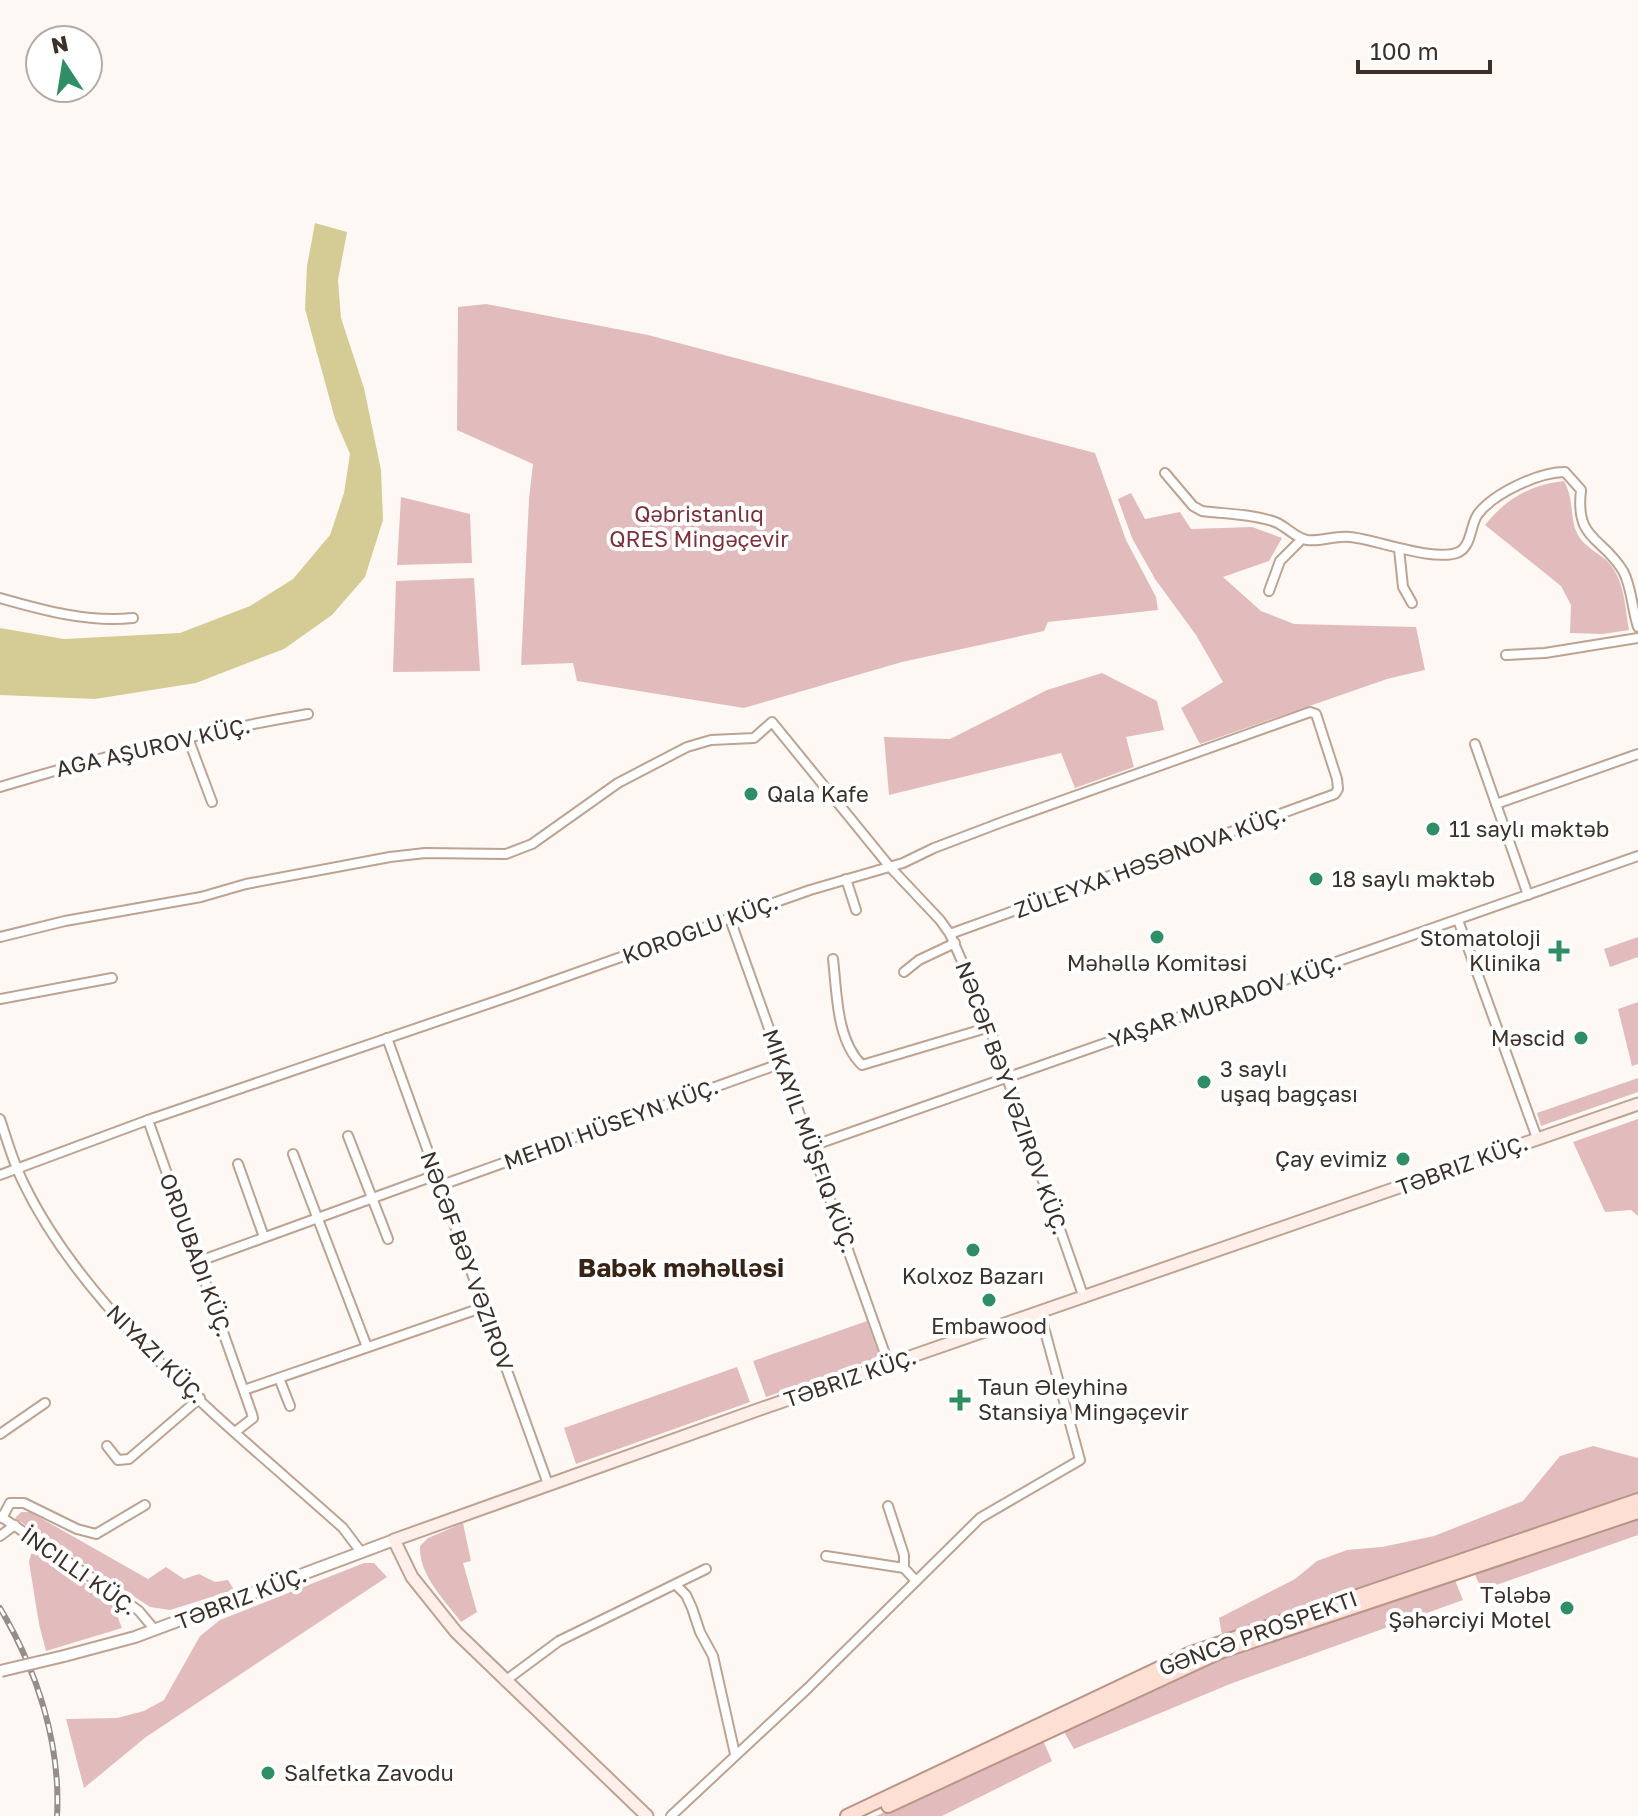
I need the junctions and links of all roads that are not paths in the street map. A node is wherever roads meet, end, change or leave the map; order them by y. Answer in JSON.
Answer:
{"nodes":[{"id":1,"x":1165,"y":473,"type":"dead end"},
{"id":2,"x":1302,"y":539,"type":"junction"},
{"id":3,"x":1399,"y":549,"type":"junction"},
{"id":4,"x":1269,"y":591,"type":"dead end"},
{"id":5,"x":0,"y":598,"type":"edge"},
{"id":6,"x":1412,"y":603,"type":"dead end"},
{"id":7,"x":133,"y":618,"type":"dead end"},
{"id":8,"x":1638,"y":627,"type":"edge"},
{"id":9,"x":1638,"y":638,"type":"edge"},
{"id":10,"x":1506,"y":655,"type":"dead end"},
{"id":11,"x":308,"y":714,"type":"dead end"},
{"id":12,"x":188,"y":738,"type":"junction"},
{"id":13,"x":1475,"y":744,"type":"dead end"},
{"id":14,"x":1638,"y":754,"type":"edge"},
{"id":15,"x":1337,"y":779,"type":"joint"},
{"id":16,"x":0,"y":787,"type":"edge"},
{"id":17,"x":212,"y":802,"type":"dead end"},
{"id":18,"x":1496,"y":804,"type":"junction"},
{"id":19,"x":1638,"y":856,"type":"edge"},
{"id":20,"x":890,"y":867,"type":"junction"},
{"id":21,"x":846,"y":879,"type":"junction"},
{"id":22,"x":1528,"y":895,"type":"junction"},
{"id":23,"x":856,"y":910,"type":"dead end"},
{"id":24,"x":730,"y":919,"type":"junction"},
{"id":25,"x":1458,"y":920,"type":"junction"},
{"id":26,"x":0,"y":937,"type":"edge"},
{"id":27,"x":953,"y":938,"type":"junction"},
{"id":28,"x":833,"y":959,"type":"dead end"},
{"id":29,"x":904,"y":972,"type":"dead end"},
{"id":30,"x":112,"y":978,"type":"dead end"},
{"id":31,"x":0,"y":999,"type":"edge"},
{"id":32,"x":990,"y":1027,"type":"junction"},
{"id":33,"x":387,"y":1038,"type":"junction"},
{"id":34,"x":782,"y":1063,"type":"junction"},
{"id":35,"x":1007,"y":1078,"type":"junction"},
{"id":36,"x":1638,"y":1104,"type":"edge"},
{"id":37,"x":0,"y":1119,"type":"edge"},
{"id":38,"x":148,"y":1120,"type":"junction"},
{"id":39,"x":348,"y":1136,"type":"dead end"},
{"id":40,"x":1537,"y":1138,"type":"junction"},
{"id":41,"x":812,"y":1146,"type":"junction"},
{"id":42,"x":293,"y":1154,"type":"dead end"},
{"id":43,"x":238,"y":1164,"type":"dead end"},
{"id":44,"x":17,"y":1168,"type":"junction"},
{"id":45,"x":0,"y":1175,"type":"edge"},
{"id":46,"x":436,"y":1175,"type":"junction"},
{"id":47,"x":439,"y":1186,"type":"junction"},
{"id":48,"x":372,"y":1198,"type":"junction"},
{"id":49,"x":317,"y":1218,"type":"junction"},
{"id":50,"x":264,"y":1237,"type":"junction"},
{"id":51,"x":388,"y":1239,"type":"dead end"},
{"id":52,"x":197,"y":1262,"type":"junction"},
{"id":53,"x":1084,"y":1298,"type":"junction"},
{"id":54,"x":484,"y":1307,"type":"junction"},
{"id":55,"x":1040,"y":1313,"type":"junction"},
{"id":56,"x":367,"y":1347,"type":"junction"},
{"id":57,"x":889,"y":1365,"type":"junction"},
{"id":58,"x":279,"y":1378,"type":"junction"},
{"id":59,"x":244,"y":1390,"type":"junction"},
{"id":60,"x":200,"y":1398,"type":"junction"},
{"id":61,"x":45,"y":1403,"type":"dead end"},
{"id":62,"x":290,"y":1406,"type":"dead end"},
{"id":63,"x":235,"y":1432,"type":"junction"},
{"id":64,"x":0,"y":1434,"type":"edge"},
{"id":65,"x":107,"y":1446,"type":"dead end"},
{"id":66,"x":548,"y":1484,"type":"junction"},
{"id":67,"x":1638,"y":1500,"type":"edge"},
{"id":68,"x":145,"y":1505,"type":"dead end"},
{"id":69,"x":888,"y":1506,"type":"dead end"},
{"id":70,"x":1638,"y":1512,"type":"edge"},
{"id":71,"x":1,"y":1517,"type":"edge"},
{"id":72,"x":15,"y":1525,"type":"junction"},
{"id":73,"x":0,"y":1536,"type":"edge"},
{"id":74,"x":394,"y":1540,"type":"junction"},
{"id":75,"x":361,"y":1552,"type":"junction"},
{"id":76,"x":826,"y":1556,"type":"dead end"},
{"id":77,"x":904,"y":1568,"type":"junction"},
{"id":78,"x":706,"y":1569,"type":"dead end"},
{"id":79,"x":916,"y":1581,"type":"junction"},
{"id":80,"x":676,"y":1585,"type":"junction"},
{"id":81,"x":155,"y":1630,"type":"junction"},
{"id":82,"x":1,"y":1671,"type":"edge"},
{"id":83,"x":505,"y":1681,"type":"junction"},
{"id":84,"x":735,"y":1754,"type":"junction"},
{"id":85,"x":647,"y":1816,"type":"edge"},
{"id":86,"x":671,"y":1816,"type":"edge"},
{"id":87,"x":847,"y":1816,"type":"edge"},
{"id":88,"x":867,"y":1816,"type":"edge"}],
"edges":[{"from":1,"to":2,"type":"street"},
{"from":2,"to":3,"type":"street"},
{"from":2,"to":4,"type":"street"},
{"from":3,"to":6,"type":"street"},
{"from":3,"to":8,"type":"street"},
{"from":5,"to":7,"type":"street"},
{"from":9,"to":10,"type":"street"},
{"from":11,"to":12,"type":"street","name":"AĞA AŞUROV KÜÇ."},
{"from":12,"to":16,"type":"street","name":"AĞA AŞUROV KÜÇ."},
{"from":12,"to":17,"type":"street"},
{"from":13,"to":18,"type":"street"},
{"from":14,"to":18,"type":"street"},
{"from":15,"to":20,"type":"street","name":"KOROĞLU KÜÇ."},
{"from":15,"to":27,"type":"street","name":"ZÜLEYXA HƏSƏNOVA KÜÇ."},
{"from":18,"to":22,"type":"street"},
{"from":19,"to":22,"type":"street","name":"YAŞAR MURADOV KÜÇ."},
{"from":20,"to":21,"type":"street","name":"KOROĞLU KÜÇ."},
{"from":20,"to":26,"type":"street","name":"NƏCƏF BƏY VƏZIROV KÜÇ."},
{"from":20,"to":27,"type":"street","name":"NƏCƏF BƏY VƏZIROV KÜÇ."},
{"from":21,"to":23,"type":"street"},
{"from":21,"to":24,"type":"street","name":"KOROĞLU KÜÇ."},
{"from":22,"to":25,"type":"street","name":"YAŞAR MURADOV KÜÇ."},
{"from":24,"to":33,"type":"street","name":"KOROĞLU KÜÇ."},
{"from":24,"to":34,"type":"street"},
{"from":25,"to":35,"type":"street","name":"YAŞAR MURADOV KÜÇ."},
{"from":25,"to":40,"type":"street"},
{"from":27,"to":29,"type":"street"},
{"from":27,"to":32,"type":"street","name":"NƏCƏF BƏY VƏZIROV KÜÇ."},
{"from":28,"to":32,"type":"street"},
{"from":30,"to":31,"type":"street"},
{"from":32,"to":35,"type":"street","name":"NƏCƏF BƏY VƏZIROV KÜÇ."},
{"from":33,"to":38,"type":"street","name":"KOROĞLU KÜÇ."},
{"from":33,"to":46,"type":"street","name":"NƏCƏF BƏY VƏZIROV"},
{"from":34,"to":41,"type":"street"},
{"from":34,"to":47,"type":"street","name":"MEHDI HÜSEYN KÜÇ."},
{"from":35,"to":41,"type":"street","name":"YAŞAR MURADOV KÜÇ."},
{"from":35,"to":53,"type":"street","name":"NƏCƏF BƏY VƏZIROV KÜÇ."},
{"from":36,"to":40,"type":"main road","name":"TƏBRIZ KÜÇ."},
{"from":37,"to":44,"type":"street","name":"NIYAZI KÜÇ."},
{"from":38,"to":44,"type":"street","name":"KOROĞLU KÜÇ."},
{"from":38,"to":52,"type":"street","name":"ORDUBADI KÜÇ."},
{"from":39,"to":48,"type":"street"},
{"from":40,"to":53,"type":"main road","name":"TƏBRIZ KÜÇ."},
{"from":41,"to":57,"type":"street"},
{"from":42,"to":49,"type":"street"},
{"from":43,"to":50,"type":"street"},
{"from":44,"to":45,"type":"street","name":"KOROĞLU KÜÇ."},
{"from":44,"to":60,"type":"street","name":"NIYAZI KÜÇ."},
{"from":46,"to":47,"type":"street","name":"NƏCƏF BƏY VƏZIROV"},
{"from":46,"to":48,"type":"street"},
{"from":47,"to":54,"type":"street","name":"NƏCƏF BƏY VƏZIROV"},
{"from":48,"to":49,"type":"street"},
{"from":48,"to":51,"type":"street"},
{"from":49,"to":50,"type":"street"},
{"from":49,"to":56,"type":"street"},
{"from":50,"to":52,"type":"street"},
{"from":52,"to":59,"type":"street","name":"ORDUBADI KÜÇ."},
{"from":53,"to":55,"type":"main road","name":"TƏBRIZ KÜÇ."},
{"from":54,"to":56,"type":"street"},
{"from":54,"to":66,"type":"street","name":"NƏCƏF BƏY VƏZIROV"},
{"from":55,"to":57,"type":"main road","name":"TƏBRIZ KÜÇ."},
{"from":55,"to":79,"type":"street"},
{"from":56,"to":58,"type":"street"},
{"from":57,"to":66,"type":"main road","name":"TƏBRIZ KÜÇ."},
{"from":58,"to":59,"type":"street"},
{"from":58,"to":62,"type":"street"},
{"from":59,"to":63,"type":"street","name":"ORDUBADI KÜÇ."},
{"from":60,"to":63,"type":"street","name":"NIYAZI KÜÇ."},
{"from":60,"to":65,"type":"street"},
{"from":61,"to":64,"type":"street"},
{"from":63,"to":75,"type":"street","name":"NIYAZI KÜÇ."},
{"from":66,"to":74,"type":"main road","name":"TƏBRIZ KÜÇ."},
{"from":67,"to":87,"type":"main road","name":"GƏNCƏ PROSPEKTI"},
{"from":68,"to":71,"type":"street"},
{"from":69,"to":77,"type":"street"},
{"from":70,"to":88,"type":"main road","name":"GƏNCƏ PROSPEKTI"},
{"from":71,"to":72,"type":"street","name":"İNCILLI KÜÇ."},
{"from":72,"to":73,"type":"street"},
{"from":72,"to":81,"type":"street","name":"İNCILLI KÜÇ."},
{"from":74,"to":75,"type":"street","name":"TƏBRIZ KÜÇ."},
{"from":74,"to":83,"type":"main road"},
{"from":75,"to":81,"type":"street","name":"TƏBRIZ KÜÇ."},
{"from":76,"to":77,"type":"street"},
{"from":77,"to":79,"type":"street"},
{"from":78,"to":80,"type":"street"},
{"from":79,"to":84,"type":"street"},
{"from":80,"to":83,"type":"street"},
{"from":80,"to":84,"type":"street"},
{"from":81,"to":82,"type":"street","name":"TƏBRIZ KÜÇ.","bridge":true},
{"from":83,"to":85,"type":"main road"},
{"from":84,"to":86,"type":"street"}]}
